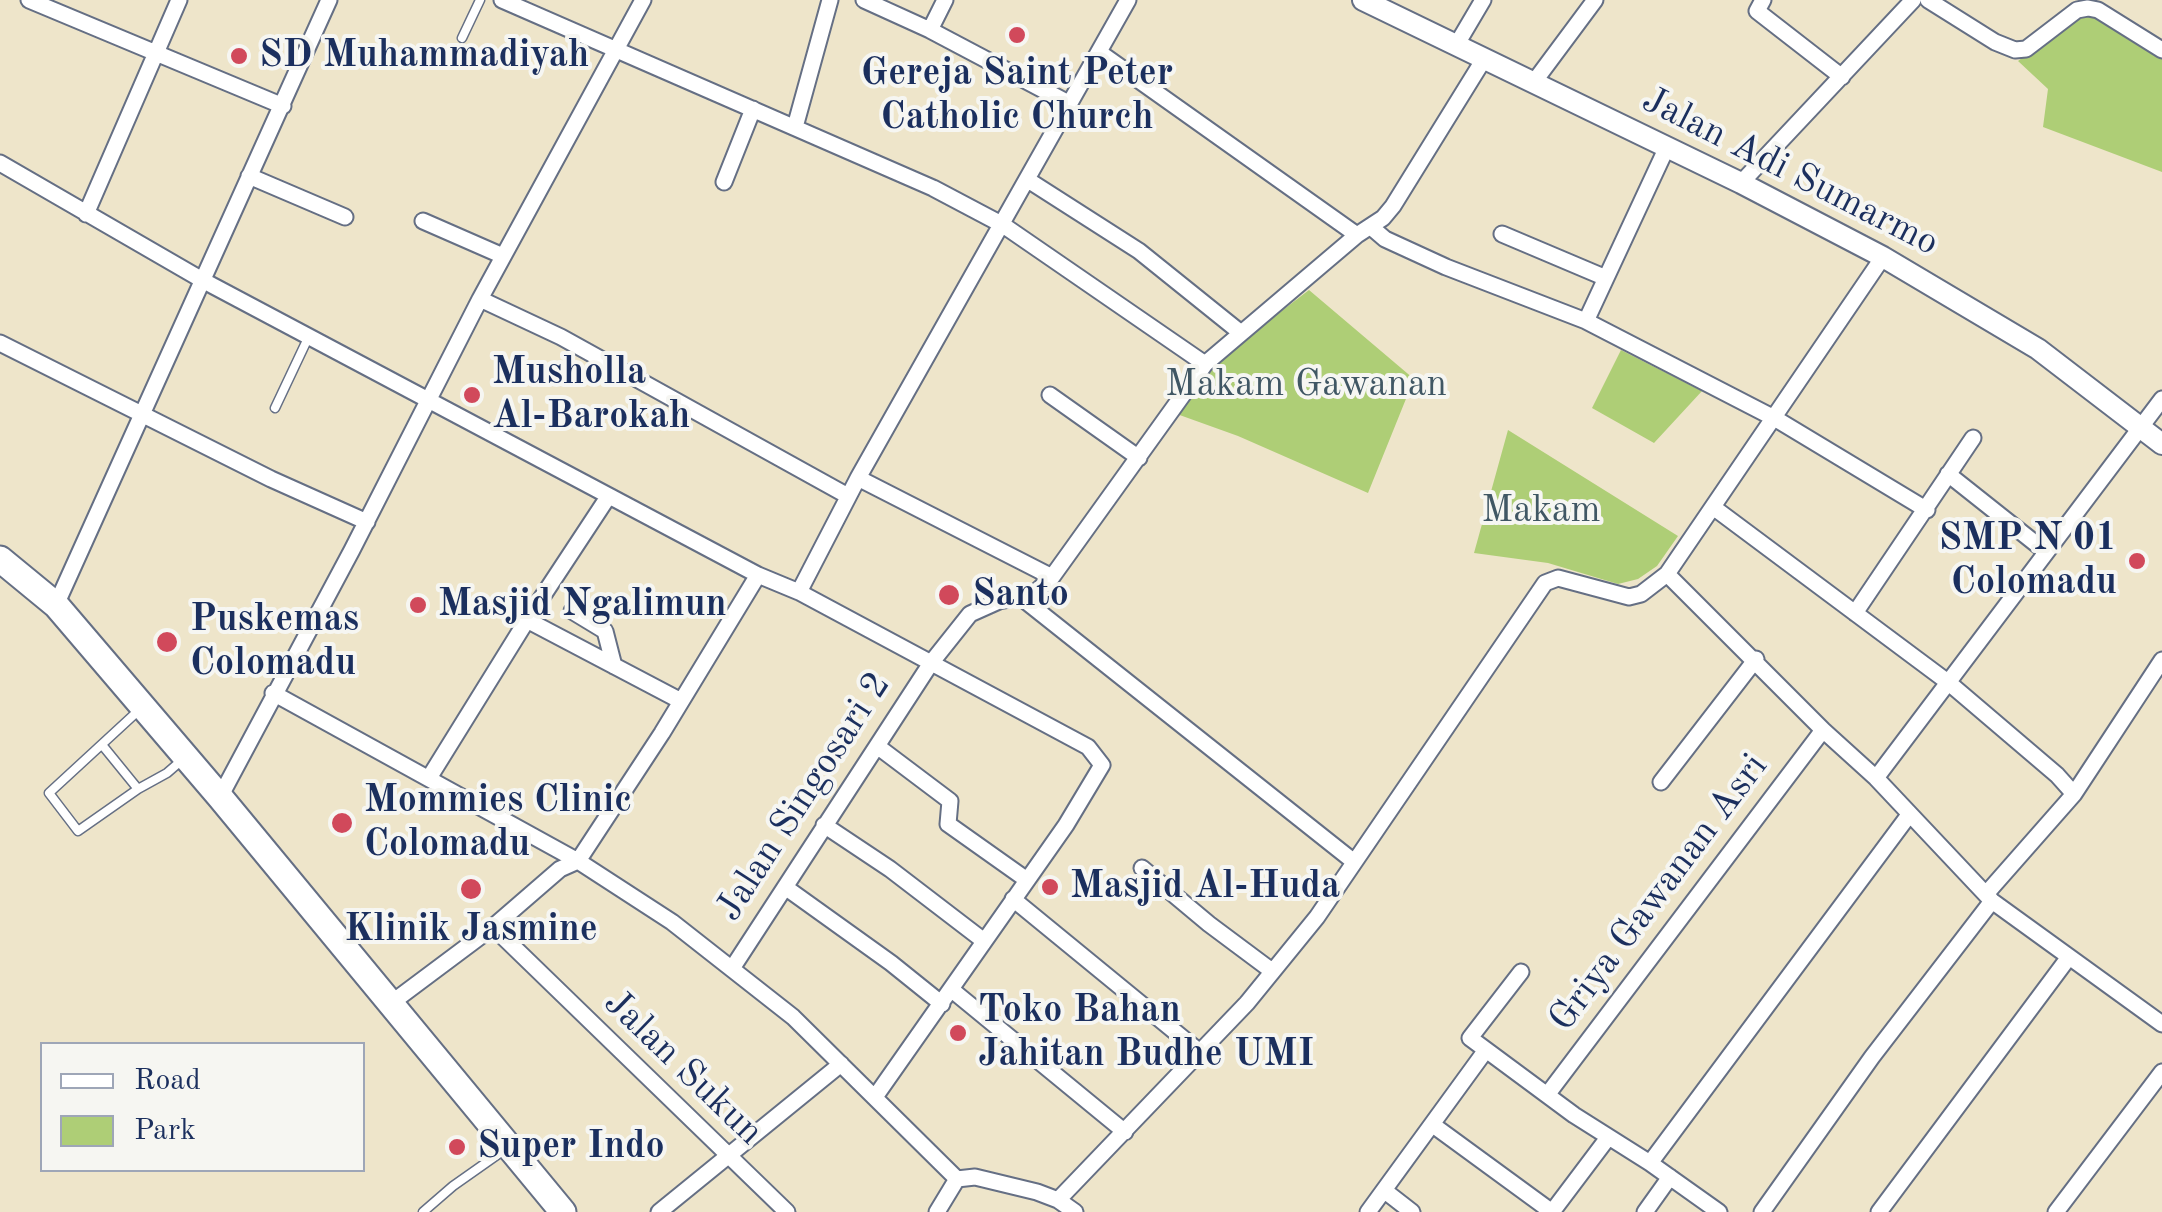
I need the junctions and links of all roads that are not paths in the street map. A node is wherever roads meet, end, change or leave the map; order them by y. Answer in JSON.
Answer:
{"nodes":[{"id":1,"x":30,"y":0,"type":"edge"},
{"id":2,"x":180,"y":0,"type":"edge"},
{"id":3,"x":329,"y":0,"type":"edge"},
{"id":4,"x":480,"y":0,"type":"edge"},
{"id":5,"x":502,"y":0,"type":"edge"},
{"id":6,"x":643,"y":0,"type":"edge"},
{"id":7,"x":830,"y":0,"type":"edge"},
{"id":8,"x":864,"y":0,"type":"edge"},
{"id":9,"x":946,"y":0,"type":"edge"},
{"id":10,"x":1128,"y":0,"type":"edge"},
{"id":11,"x":1363,"y":0,"type":"edge"},
{"id":12,"x":1484,"y":0,"type":"edge"},
{"id":13,"x":1595,"y":0,"type":"edge"},
{"id":14,"x":1764,"y":0,"type":"edge"},
{"id":15,"x":1913,"y":0,"type":"edge"},
{"id":16,"x":1928,"y":0,"type":"edge"},
{"id":17,"x":930,"y":30,"type":"junction"},
{"id":18,"x":462,"y":38,"type":"dead end"},
{"id":19,"x":1457,"y":44,"type":"junction"},
{"id":20,"x":615,"y":50,"type":"junction"},
{"id":21,"x":2162,"y":50,"type":"edge"},
{"id":22,"x":1099,"y":52,"type":"junction"},
{"id":23,"x":157,"y":54,"type":"junction"},
{"id":24,"x":1484,"y":59,"type":"junction"},
{"id":25,"x":1842,"y":76,"type":"junction"},
{"id":26,"x":1534,"y":82,"type":"junction"},
{"id":27,"x":1070,"y":104,"type":"junction"},
{"id":28,"x":283,"y":106,"type":"junction"},
{"id":29,"x":753,"y":109,"type":"junction"},
{"id":30,"x":795,"y":126,"type":"junction"},
{"id":31,"x":1666,"y":147,"type":"junction"},
{"id":32,"x":0,"y":163,"type":"edge"},
{"id":33,"x":249,"y":176,"type":"junction"},
{"id":34,"x":1028,"y":180,"type":"junction"},
{"id":35,"x":724,"y":182,"type":"dead end"},
{"id":36,"x":1741,"y":183,"type":"junction"},
{"id":37,"x":86,"y":214,"type":"junction"},
{"id":38,"x":345,"y":217,"type":"dead end"},
{"id":39,"x":423,"y":221,"type":"dead end"},
{"id":40,"x":1003,"y":225,"type":"junction"},
{"id":41,"x":1364,"y":231,"type":"junction"},
{"id":42,"x":1502,"y":234,"type":"dead end"},
{"id":43,"x":504,"y":256,"type":"junction"},
{"id":44,"x":1883,"y":258,"type":"junction"},
{"id":45,"x":1606,"y":278,"type":"junction"},
{"id":46,"x":204,"y":281,"type":"junction"},
{"id":47,"x":480,"y":299,"type":"junction"},
{"id":48,"x":1586,"y":321,"type":"junction"},
{"id":49,"x":1241,"y":334,"type":"junction"},
{"id":50,"x":309,"y":336,"type":"junction"},
{"id":51,"x":0,"y":343,"type":"edge"},
{"id":52,"x":1204,"y":364,"type":"junction"},
{"id":53,"x":1050,"y":395,"type":"dead end"},
{"id":54,"x":430,"y":399,"type":"junction"},
{"id":55,"x":2162,"y":399,"type":"edge"},
{"id":56,"x":275,"y":408,"type":"dead end"},
{"id":57,"x":144,"y":416,"type":"junction"},
{"id":58,"x":1776,"y":420,"type":"junction"},
{"id":59,"x":2140,"y":428,"type":"junction"},
{"id":60,"x":1973,"y":438,"type":"dead end"},
{"id":61,"x":2162,"y":444,"type":"edge"},
{"id":62,"x":1139,"y":458,"type":"junction"},
{"id":63,"x":1948,"y":474,"type":"junction"},
{"id":64,"x":858,"y":478,"type":"junction"},
{"id":65,"x":848,"y":496,"type":"junction"},
{"id":66,"x":608,"y":497,"type":"junction"},
{"id":67,"x":1713,"y":507,"type":"junction"},
{"id":68,"x":1927,"y":510,"type":"junction"},
{"id":69,"x":366,"y":522,"type":"junction"},
{"id":70,"x":2045,"y":551,"type":"junction"},
{"id":71,"x":0,"y":559,"type":"edge"},
{"id":72,"x":1667,"y":574,"type":"junction"},
{"id":73,"x":758,"y":575,"type":"junction"},
{"id":74,"x":1052,"y":577,"type":"junction"},
{"id":75,"x":798,"y":592,"type":"junction"},
{"id":76,"x":1023,"y":599,"type":"junction"},
{"id":77,"x":56,"y":605,"type":"junction"},
{"id":78,"x":572,"y":611,"type":"dead end"},
{"id":79,"x":1854,"y":613,"type":"junction"},
{"id":80,"x":527,"y":620,"type":"junction"},
{"id":81,"x":1756,"y":660,"type":"junction"},
{"id":82,"x":2162,"y":660,"type":"edge"},
{"id":83,"x":932,"y":662,"type":"junction"},
{"id":84,"x":614,"y":666,"type":"junction"},
{"id":85,"x":1949,"y":682,"type":"junction"},
{"id":86,"x":273,"y":693,"type":"junction"},
{"id":87,"x":681,"y":701,"type":"junction"},
{"id":88,"x":143,"y":707,"type":"junction"},
{"id":89,"x":1823,"y":730,"type":"junction"},
{"id":90,"x":103,"y":746,"type":"junction"},
{"id":91,"x":877,"y":746,"type":"junction"},
{"id":92,"x":186,"y":757,"type":"junction"},
{"id":93,"x":429,"y":778,"type":"junction"},
{"id":94,"x":1876,"y":778,"type":"junction"},
{"id":95,"x":1661,"y":782,"type":"dead end"},
{"id":96,"x":138,"y":789,"type":"junction"},
{"id":97,"x":2074,"y":794,"type":"junction"},
{"id":98,"x":220,"y":797,"type":"junction"},
{"id":99,"x":1909,"y":816,"type":"junction"},
{"id":100,"x":824,"y":826,"type":"junction"},
{"id":101,"x":1353,"y":860,"type":"junction"},
{"id":102,"x":578,"y":862,"type":"junction"},
{"id":103,"x":1142,"y":868,"type":"dead end"},
{"id":104,"x":1027,"y":880,"type":"junction"},
{"id":105,"x":785,"y":887,"type":"junction"},
{"id":106,"x":1989,"y":897,"type":"junction"},
{"id":107,"x":1013,"y":899,"type":"junction"},
{"id":108,"x":493,"y":927,"type":"junction"},
{"id":109,"x":984,"y":941,"type":"junction"},
{"id":110,"x":2069,"y":956,"type":"junction"},
{"id":111,"x":733,"y":968,"type":"junction"},
{"id":112,"x":1272,"y":970,"type":"junction"},
{"id":113,"x":1521,"y":972,"type":"dead end"},
{"id":114,"x":947,"y":997,"type":"junction"},
{"id":115,"x":390,"y":1004,"type":"junction"},
{"id":116,"x":2162,"y":1024,"type":"edge"},
{"id":117,"x":1486,"y":1050,"type":"junction"},
{"id":118,"x":1201,"y":1053,"type":"junction"},
{"id":119,"x":842,"y":1064,"type":"junction"},
{"id":120,"x":2162,"y":1072,"type":"edge"},
{"id":121,"x":1547,"y":1096,"type":"junction"},
{"id":122,"x":875,"y":1097,"type":"junction"},
{"id":123,"x":1433,"y":1125,"type":"junction"},
{"id":124,"x":1125,"y":1132,"type":"junction"},
{"id":125,"x":1606,"y":1138,"type":"junction"},
{"id":126,"x":508,"y":1148,"type":"junction"},
{"id":127,"x":728,"y":1158,"type":"junction"},
{"id":128,"x":1650,"y":1162,"type":"junction"},
{"id":129,"x":1670,"y":1177,"type":"junction"},
{"id":130,"x":956,"y":1179,"type":"junction"},
{"id":131,"x":1385,"y":1190,"type":"junction"},
{"id":132,"x":1058,"y":1200,"type":"junction"},
{"id":133,"x":423,"y":1212,"type":"edge"},
{"id":134,"x":562,"y":1212,"type":"edge"},
{"id":135,"x":660,"y":1212,"type":"edge"},
{"id":136,"x":787,"y":1212,"type":"edge"},
{"id":137,"x":938,"y":1212,"type":"edge"},
{"id":138,"x":1075,"y":1212,"type":"edge"},
{"id":139,"x":1368,"y":1212,"type":"edge"},
{"id":140,"x":1412,"y":1212,"type":"edge"},
{"id":141,"x":1645,"y":1212,"type":"edge"},
{"id":142,"x":1719,"y":1212,"type":"edge"},
{"id":143,"x":1762,"y":1212,"type":"edge"},
{"id":144,"x":1880,"y":1212,"type":"edge"},
{"id":145,"x":2056,"y":1212,"type":"edge"}],
"edges":[{"from":1,"to":23,"type":"street"},
{"from":2,"to":23,"type":"street"},
{"from":3,"to":28,"type":"street"},
{"from":4,"to":18,"type":"lane"},
{"from":5,"to":20,"type":"street"},
{"from":6,"to":20,"type":"street"},
{"from":7,"to":30,"type":"street"},
{"from":8,"to":17,"type":"street"},
{"from":9,"to":17,"type":"street"},
{"from":10,"to":22,"type":"street"},
{"from":11,"to":19,"type":"main road","name":"Jalan Adi Sumarmo"},
{"from":12,"to":19,"type":"street"},
{"from":13,"to":26,"type":"street"},
{"from":14,"to":25,"type":"street"},
{"from":15,"to":25,"type":"street"},
{"from":16,"to":21,"type":"street"},
{"from":17,"to":27,"type":"street"},
{"from":19,"to":24,"type":"main road","name":"Jalan Adi Sumarmo"},
{"from":20,"to":29,"type":"street"},
{"from":20,"to":43,"type":"street"},
{"from":22,"to":27,"type":"street"},
{"from":22,"to":41,"type":"street"},
{"from":23,"to":28,"type":"street"},
{"from":23,"to":37,"type":"street"},
{"from":24,"to":26,"type":"main road","name":"Jalan Adi Sumarmo"},
{"from":24,"to":41,"type":"street"},
{"from":25,"to":36,"type":"street"},
{"from":26,"to":31,"type":"main road","name":"Jalan Adi Sumarmo"},
{"from":27,"to":34,"type":"street"},
{"from":28,"to":33,"type":"street"},
{"from":29,"to":30,"type":"street"},
{"from":29,"to":35,"type":"street"},
{"from":30,"to":40,"type":"street"},
{"from":31,"to":36,"type":"main road","name":"Jalan Adi Sumarmo"},
{"from":31,"to":45,"type":"street"},
{"from":32,"to":37,"type":"street"},
{"from":33,"to":38,"type":"street"},
{"from":33,"to":46,"type":"street"},
{"from":34,"to":40,"type":"street"},
{"from":34,"to":49,"type":"street"},
{"from":36,"to":44,"type":"main road","name":"Jalan Adi Sumarmo"},
{"from":37,"to":46,"type":"street"},
{"from":39,"to":43,"type":"street"},
{"from":40,"to":52,"type":"street"},
{"from":40,"to":64,"type":"street"},
{"from":41,"to":48,"type":"street"},
{"from":41,"to":49,"type":"street"},
{"from":42,"to":45,"type":"street"},
{"from":43,"to":47,"type":"street"},
{"from":44,"to":58,"type":"street"},
{"from":44,"to":59,"type":"main road","name":"Jalan Adi Sumarmo"},
{"from":45,"to":48,"type":"street"},
{"from":46,"to":50,"type":"street"},
{"from":46,"to":57,"type":"street"},
{"from":47,"to":54,"type":"street"},
{"from":47,"to":65,"type":"street"},
{"from":48,"to":58,"type":"street"},
{"from":49,"to":52,"type":"street"},
{"from":50,"to":54,"type":"street"},
{"from":50,"to":56,"type":"lane"},
{"from":51,"to":57,"type":"street"},
{"from":52,"to":62,"type":"street"},
{"from":53,"to":62,"type":"street"},
{"from":54,"to":66,"type":"street"},
{"from":54,"to":69,"type":"street"},
{"from":55,"to":59,"type":"street"},
{"from":57,"to":69,"type":"street"},
{"from":57,"to":77,"type":"street"},
{"from":58,"to":67,"type":"street"},
{"from":58,"to":68,"type":"street"},
{"from":59,"to":61,"type":"main road","name":"Jalan Adi Sumarmo"},
{"from":59,"to":70,"type":"street"},
{"from":60,"to":63,"type":"street"},
{"from":62,"to":74,"type":"street"},
{"from":63,"to":68,"type":"street"},
{"from":63,"to":70,"type":"street"},
{"from":64,"to":65,"type":"street"},
{"from":64,"to":74,"type":"street"},
{"from":65,"to":75,"type":"street"},
{"from":66,"to":73,"type":"street"},
{"from":66,"to":80,"type":"street"},
{"from":67,"to":72,"type":"street"},
{"from":67,"to":79,"type":"street"},
{"from":68,"to":79,"type":"street"},
{"from":69,"to":86,"type":"street"},
{"from":70,"to":85,"type":"street"},
{"from":71,"to":77,"type":"highway"},
{"from":72,"to":81,"type":"street"},
{"from":72,"to":101,"type":"street"},
{"from":73,"to":75,"type":"street"},
{"from":73,"to":87,"type":"street"},
{"from":74,"to":76,"type":"street"},
{"from":75,"to":83,"type":"street"},
{"from":76,"to":83,"type":"street","name":"Jalan Singosari 2"},
{"from":76,"to":101,"type":"street"},
{"from":77,"to":88,"type":"highway"},
{"from":78,"to":84,"type":"street"},
{"from":79,"to":85,"type":"street"},
{"from":80,"to":84,"type":"street"},
{"from":80,"to":93,"type":"street"},
{"from":81,"to":89,"type":"street"},
{"from":81,"to":95,"type":"street"},
{"from":82,"to":97,"type":"street"},
{"from":83,"to":91,"type":"street","name":"Jalan Singosari 2"},
{"from":83,"to":104,"type":"street"},
{"from":84,"to":87,"type":"street"},
{"from":85,"to":94,"type":"street"},
{"from":85,"to":97,"type":"street"},
{"from":86,"to":93,"type":"street"},
{"from":86,"to":98,"type":"street"},
{"from":87,"to":102,"type":"street"},
{"from":88,"to":90,"type":"lane"},
{"from":88,"to":92,"type":"highway"},
{"from":89,"to":94,"type":"street"},
{"from":89,"to":121,"type":"street","name":"Griya Gawanan Asri"},
{"from":90,"to":96,"type":"lane"},
{"from":90,"to":96,"type":"lane"},
{"from":91,"to":100,"type":"street","name":"Jalan Singosari 2"},
{"from":91,"to":104,"type":"street"},
{"from":92,"to":96,"type":"lane"},
{"from":92,"to":98,"type":"highway"},
{"from":93,"to":102,"type":"street"},
{"from":94,"to":99,"type":"street"},
{"from":97,"to":106,"type":"street"},
{"from":98,"to":115,"type":"highway"},
{"from":99,"to":106,"type":"street"},
{"from":99,"to":128,"type":"street"},
{"from":100,"to":105,"type":"street","name":"Jalan Singosari 2"},
{"from":100,"to":109,"type":"street"},
{"from":101,"to":112,"type":"street"},
{"from":102,"to":108,"type":"street"},
{"from":102,"to":111,"type":"street"},
{"from":103,"to":112,"type":"street"},
{"from":104,"to":107,"type":"street"},
{"from":105,"to":111,"type":"street","name":"Jalan Singosari 2"},
{"from":105,"to":114,"type":"street"},
{"from":106,"to":110,"type":"street"},
{"from":106,"to":143,"type":"street"},
{"from":107,"to":109,"type":"street"},
{"from":107,"to":118,"type":"street"},
{"from":108,"to":115,"type":"street"},
{"from":108,"to":127,"type":"street","name":"Jalan Sukun"},
{"from":109,"to":114,"type":"street"},
{"from":110,"to":116,"type":"street"},
{"from":110,"to":144,"type":"street"},
{"from":111,"to":119,"type":"street"},
{"from":112,"to":118,"type":"street"},
{"from":113,"to":117,"type":"street"},
{"from":114,"to":122,"type":"street"},
{"from":114,"to":124,"type":"street"},
{"from":115,"to":126,"type":"highway"},
{"from":117,"to":121,"type":"street"},
{"from":117,"to":123,"type":"street"},
{"from":118,"to":124,"type":"street"},
{"from":119,"to":122,"type":"street"},
{"from":119,"to":127,"type":"street"},
{"from":120,"to":145,"type":"street"},
{"from":121,"to":125,"type":"street"},
{"from":122,"to":130,"type":"street"},
{"from":123,"to":125,"type":"street"},
{"from":123,"to":131,"type":"street"},
{"from":124,"to":132,"type":"street"},
{"from":125,"to":128,"type":"street"},
{"from":126,"to":133,"type":"lane"},
{"from":126,"to":134,"type":"highway"},
{"from":127,"to":135,"type":"street"},
{"from":127,"to":136,"type":"street","name":"Jalan Sukun"},
{"from":128,"to":129,"type":"street"},
{"from":129,"to":141,"type":"street"},
{"from":129,"to":142,"type":"street"},
{"from":130,"to":132,"type":"street"},
{"from":130,"to":137,"type":"street"},
{"from":131,"to":139,"type":"street"},
{"from":131,"to":140,"type":"street"},
{"from":132,"to":138,"type":"street"}]}
